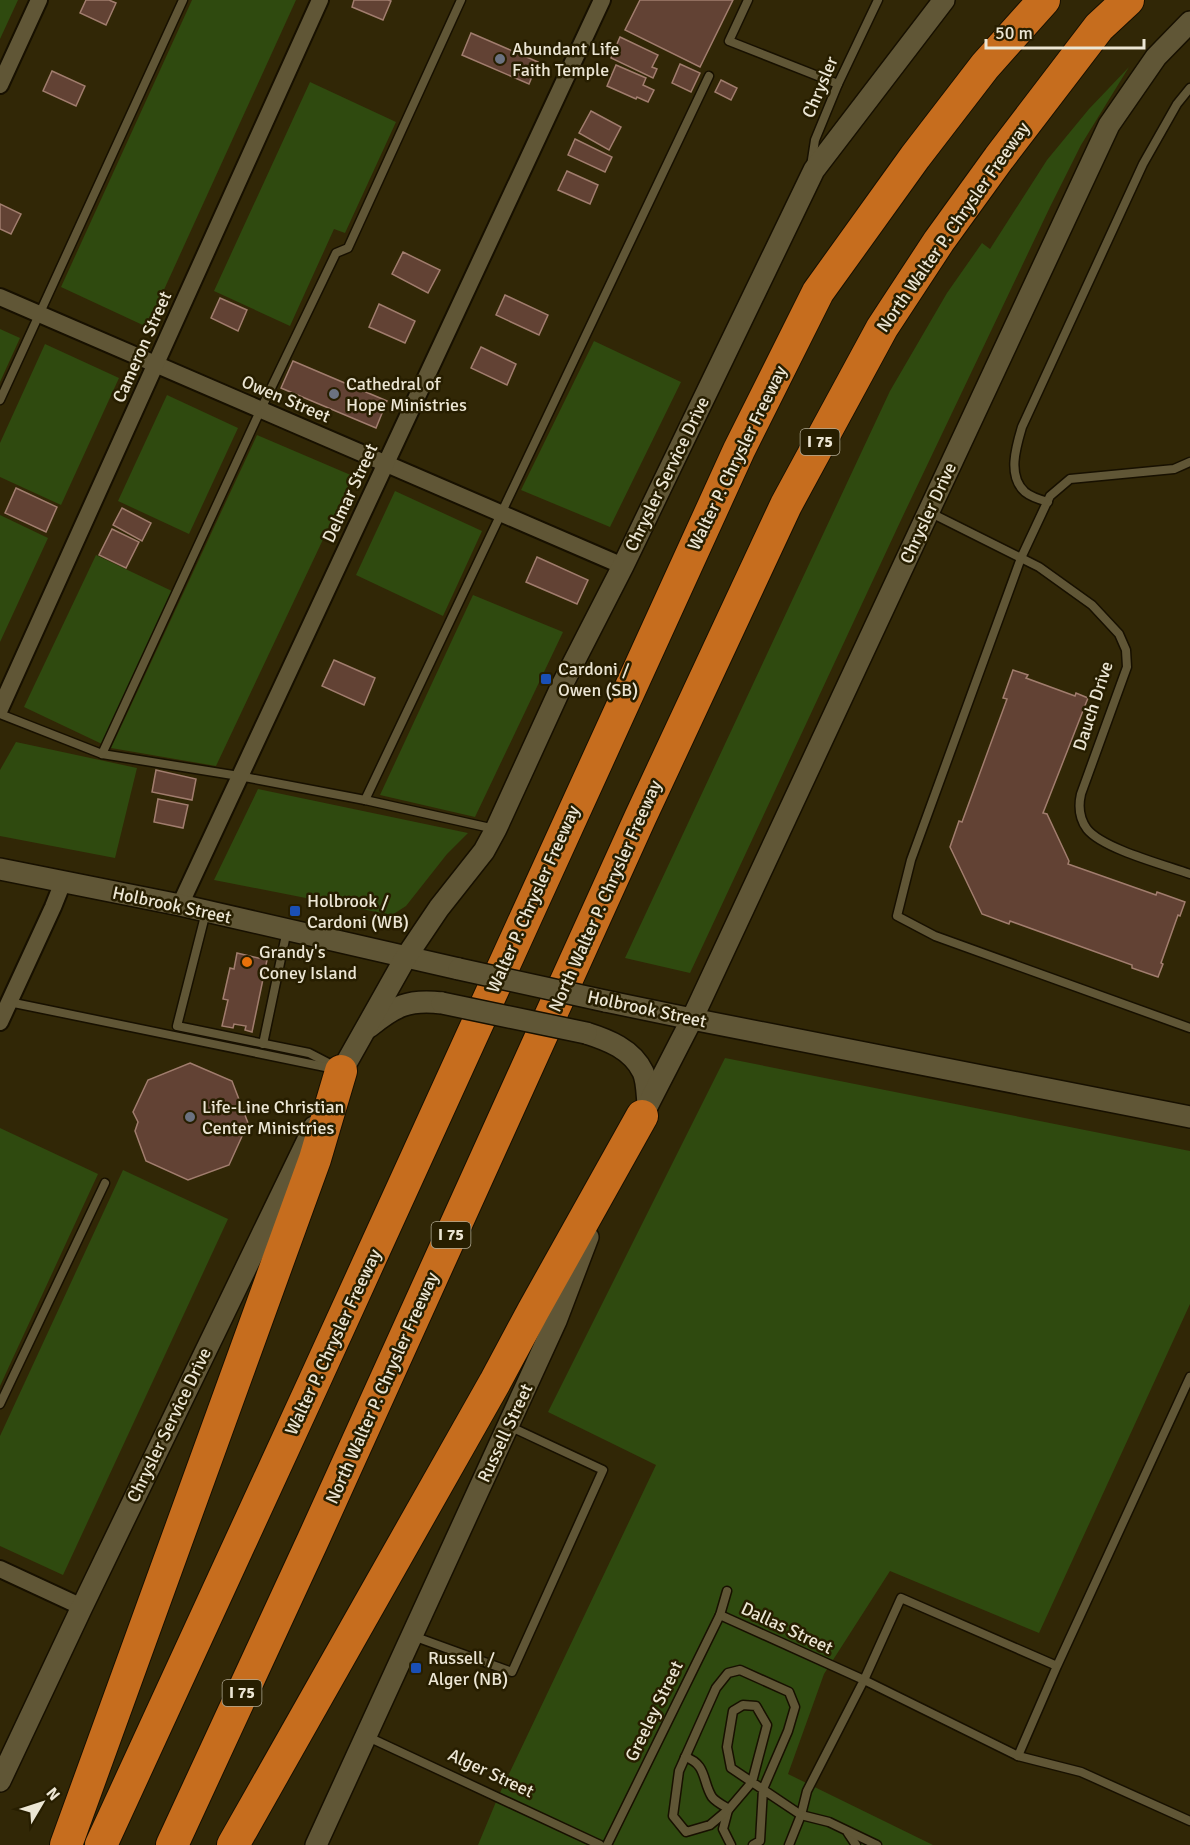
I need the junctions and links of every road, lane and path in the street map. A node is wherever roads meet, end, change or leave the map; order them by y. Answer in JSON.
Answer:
{"nodes":[{"id":1,"x":39,"y":0,"type":"edge"},
{"id":2,"x":183,"y":0,"type":"edge"},
{"id":3,"x":320,"y":0,"type":"edge"},
{"id":4,"x":461,"y":0,"type":"edge"},
{"id":5,"x":602,"y":0,"type":"edge"},
{"id":6,"x":748,"y":0,"type":"edge"},
{"id":7,"x":878,"y":0,"type":"edge"},
{"id":8,"x":944,"y":0,"type":"edge"},
{"id":9,"x":1044,"y":0,"type":"edge"},
{"id":10,"x":1128,"y":0,"type":"edge"},
{"id":11,"x":1190,"y":22,"type":"edge"},
{"id":12,"x":709,"y":76,"type":"dead end"},
{"id":13,"x":838,"y":84,"type":"junction"},
{"id":14,"x":0,"y":85,"type":"edge"},
{"id":15,"x":1190,"y":88,"type":"edge"},
{"id":16,"x":802,"y":191,"type":"junction"},
{"id":17,"x":0,"y":297,"type":"edge"},
{"id":18,"x":39,"y":314,"type":"junction"},
{"id":19,"x":156,"y":364,"type":"junction"},
{"id":20,"x":0,"y":400,"type":"edge"},
{"id":21,"x":261,"y":409,"type":"junction"},
{"id":22,"x":1190,"y":462,"type":"edge"},
{"id":23,"x":385,"y":463,"type":"junction"},
{"id":24,"x":1048,"y":502,"type":"junction"},
{"id":25,"x":929,"y":512,"type":"junction"},
{"id":26,"x":500,"y":513,"type":"junction"},
{"id":27,"x":1021,"y":558,"type":"junction"},
{"id":28,"x":623,"y":566,"type":"junction"},
{"id":29,"x":0,"y":709,"type":"edge"},
{"id":30,"x":0,"y":714,"type":"edge"},
{"id":31,"x":102,"y":754,"type":"junction"},
{"id":32,"x":239,"y":776,"type":"junction"},
{"id":33,"x":365,"y":800,"type":"junction"},
{"id":34,"x":496,"y":829,"type":"junction"},
{"id":35,"x":0,"y":869,"type":"edge"},
{"id":36,"x":1190,"y":874,"type":"edge"},
{"id":37,"x":63,"y":882,"type":"junction"},
{"id":38,"x":180,"y":905,"type":"junction"},
{"id":39,"x":206,"y":912,"type":"junction"},
{"id":40,"x":287,"y":930,"type":"junction"},
{"id":41,"x":406,"y":957,"type":"junction"},
{"id":42,"x":9,"y":1002,"type":"junction"},
{"id":43,"x":692,"y":1019,"type":"junction"},
{"id":44,"x":0,"y":1022,"type":"edge"},
{"id":45,"x":1190,"y":1028,"type":"edge"},
{"id":46,"x":363,"y":1031,"type":"junction"},
{"id":47,"x":263,"y":1044,"type":"junction"},
{"id":48,"x":344,"y":1066,"type":"junction"},
{"id":49,"x":645,"y":1110,"type":"junction"},
{"id":50,"x":1190,"y":1117,"type":"edge"},
{"id":51,"x":105,"y":1183,"type":"dead end"},
{"id":52,"x":1190,"y":1377,"type":"edge"},
{"id":53,"x":0,"y":1404,"type":"edge"},
{"id":54,"x":508,"y":1426,"type":"junction"},
{"id":55,"x":0,"y":1569,"type":"edge"},
{"id":56,"x":727,"y":1591,"type":"dead end"},
{"id":57,"x":82,"y":1607,"type":"junction"},
{"id":58,"x":720,"y":1615,"type":"junction"},
{"id":59,"x":412,"y":1636,"type":"junction"},
{"id":60,"x":1057,"y":1666,"type":"junction"},
{"id":61,"x":864,"y":1680,"type":"junction"},
{"id":62,"x":366,"y":1736,"type":"junction"},
{"id":63,"x":1018,"y":1756,"type":"junction"},
{"id":64,"x":685,"y":1757,"type":"junction"},
{"id":65,"x":0,"y":1781,"type":"edge"},
{"id":66,"x":752,"y":1782,"type":"junction"},
{"id":67,"x":763,"y":1789,"type":"junction"},
{"id":68,"x":729,"y":1809,"type":"junction"},
{"id":69,"x":801,"y":1815,"type":"junction"},
{"id":70,"x":1190,"y":1821,"type":"edge"},
{"id":71,"x":848,"y":1833,"type":"junction"},
{"id":72,"x":66,"y":1845,"type":"edge"},
{"id":73,"x":101,"y":1845,"type":"edge"},
{"id":74,"x":172,"y":1845,"type":"edge"},
{"id":75,"x":233,"y":1845,"type":"edge"},
{"id":76,"x":316,"y":1845,"type":"edge"},
{"id":77,"x":600,"y":1845,"type":"edge"},
{"id":78,"x":607,"y":1845,"type":"edge"},
{"id":79,"x":731,"y":1845,"type":"edge"},
{"id":80,"x":753,"y":1845,"type":"edge"},
{"id":81,"x":789,"y":1845,"type":"edge"},
{"id":82,"x":856,"y":1845,"type":"edge"},
{"id":83,"x":877,"y":1845,"type":"edge"}],
"edges":[{"from":1,"to":14,"type":"street"},
{"from":2,"to":18,"type":"lane"},
{"from":3,"to":19,"type":"street","name":"Cameron Street"},
{"from":4,"to":21,"type":"lane"},
{"from":5,"to":23,"type":"street","name":"Delmar Street"},
{"from":6,"to":13,"type":"lane"},
{"from":7,"to":13,"type":"lane","name":"Chrysler"},
{"from":8,"to":16,"type":"street","name":"Chrysler Service Drive"},
{"from":9,"to":73,"type":"highway","name":"Walter P. Chrysler Freeway"},
{"from":10,"to":74,"type":"highway","name":"North Walter P. Chrysler Freeway","number":"I 75"},
{"from":11,"to":25,"type":"street","name":"Chrysler Drive"},
{"from":12,"to":26,"type":"lane"},
{"from":13,"to":16,"type":"lane","name":"Chrysler"},
{"from":15,"to":24,"type":"lane"},
{"from":16,"to":28,"type":"street","name":"Chrysler Service Drive"},
{"from":17,"to":18,"type":"street","name":"Owen Street"},
{"from":18,"to":19,"type":"street","name":"Owen Street"},
{"from":18,"to":20,"type":"lane"},
{"from":19,"to":21,"type":"street","name":"Owen Street"},
{"from":19,"to":29,"type":"street","name":"Cameron Street"},
{"from":21,"to":23,"type":"street","name":"Owen Street"},
{"from":21,"to":31,"type":"lane"},
{"from":22,"to":24,"type":"lane"},
{"from":23,"to":26,"type":"street","name":"Owen Street"},
{"from":23,"to":32,"type":"street","name":"Delmar Street"},
{"from":24,"to":27,"type":"lane"},
{"from":25,"to":27,"type":"lane","name":"Dauch Drive"},
{"from":25,"to":43,"type":"street","name":"Chrysler Drive"},
{"from":26,"to":28,"type":"street","name":"Owen Street"},
{"from":26,"to":33,"type":"lane"},
{"from":27,"to":36,"type":"lane","name":"Dauch Drive"},
{"from":27,"to":45,"type":"lane"},
{"from":28,"to":34,"type":"street","name":"Chrysler Service Drive"},
{"from":30,"to":31,"type":"lane"},
{"from":31,"to":32,"type":"lane"},
{"from":32,"to":33,"type":"lane"},
{"from":32,"to":38,"type":"street","name":"Delmar Street"},
{"from":33,"to":34,"type":"lane"},
{"from":34,"to":41,"type":"street","name":"Chrysler Service Drive"},
{"from":35,"to":37,"type":"street","name":"Holbrook Street"},
{"from":37,"to":38,"type":"street","name":"Holbrook Street"},
{"from":37,"to":42,"type":"street"},
{"from":38,"to":39,"type":"street","name":"Holbrook Street"},
{"from":39,"to":40,"type":"street","name":"Holbrook Street"},
{"from":39,"to":47,"type":"lane"},
{"from":40,"to":41,"type":"street","name":"Holbrook Street"},
{"from":40,"to":47,"type":"lane"},
{"from":41,"to":43,"type":"street","name":"Holbrook Street","bridge":true},
{"from":41,"to":46,"type":"street","name":"Chrysler Service Drive"},
{"from":42,"to":44,"type":"street"},
{"from":42,"to":48,"type":"lane"},
{"from":43,"to":49,"type":"street","name":"Russell Street"},
{"from":43,"to":50,"type":"street","name":"Holbrook Street"},
{"from":46,"to":48,"type":"street","name":"Chrysler Service Drive"},
{"from":46,"to":49,"type":"street","bridge":true},
{"from":47,"to":48,"type":"lane"},
{"from":48,"to":57,"type":"street","name":"Chrysler Service Drive"},
{"from":48,"to":72,"type":"highway"},
{"from":49,"to":54,"type":"street","name":"Russell Street"},
{"from":49,"to":75,"type":"highway"},
{"from":51,"to":53,"type":"lane"},
{"from":52,"to":60,"type":"lane"},
{"from":54,"to":59,"type":"street","name":"Russell Street"},
{"from":54,"to":59,"type":"lane"},
{"from":55,"to":57,"type":"street"},
{"from":56,"to":58,"type":"lane","name":"Greeley Street"},
{"from":57,"to":65,"type":"street","name":"Chrysler Service Drive"},
{"from":58,"to":61,"type":"lane","name":"Dallas Street"},
{"from":58,"to":78,"type":"lane","name":"Greeley Street"},
{"from":59,"to":62,"type":"street","name":"Russell Street"},
{"from":60,"to":61,"type":"lane"},
{"from":60,"to":63,"type":"lane"},
{"from":61,"to":63,"type":"lane","name":"Dallas Street"},
{"from":61,"to":69,"type":"lane"},
{"from":62,"to":76,"type":"street","name":"Russell Street"},
{"from":62,"to":77,"type":"lane","name":"Alger Street"},
{"from":63,"to":70,"type":"lane","name":"Dallas Street"},
{"from":64,"to":67,"type":"lane"},
{"from":64,"to":68,"type":"lane"},
{"from":64,"to":68,"type":"lane"},
{"from":66,"to":66,"type":"lane"},
{"from":66,"to":67,"type":"lane"},
{"from":66,"to":68,"type":"lane"},
{"from":67,"to":69,"type":"lane"},
{"from":67,"to":80,"type":"lane"},
{"from":68,"to":79,"type":"lane"},
{"from":69,"to":71,"type":"lane"},
{"from":69,"to":81,"type":"lane"},
{"from":71,"to":82,"type":"lane"},
{"from":71,"to":83,"type":"lane"}]}
